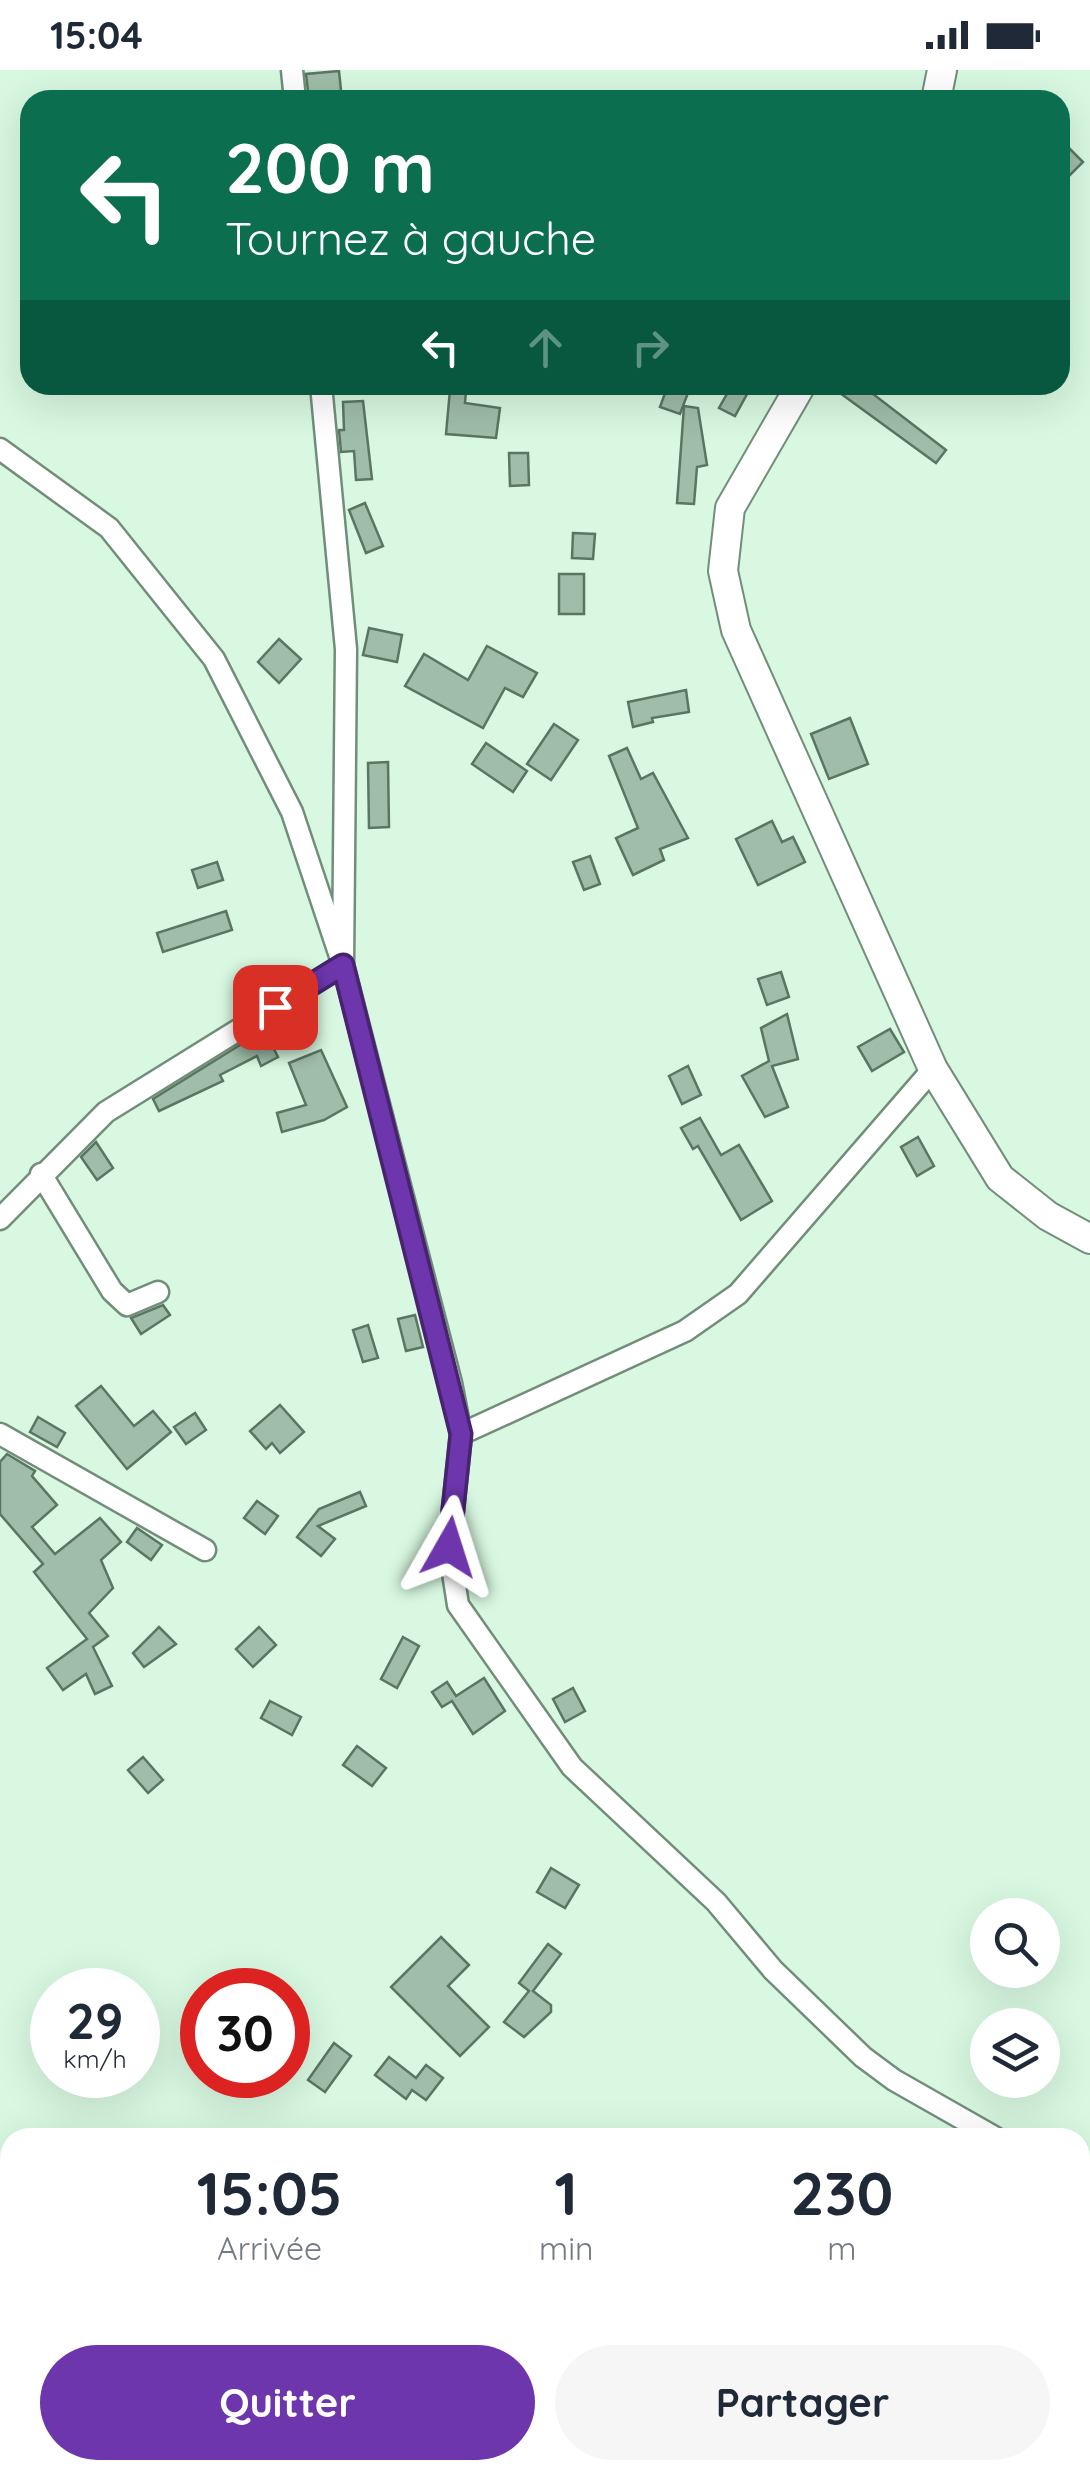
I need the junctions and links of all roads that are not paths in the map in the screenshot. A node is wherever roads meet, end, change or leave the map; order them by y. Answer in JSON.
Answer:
{"nodes":[{"id":1,"x":322,"y":395,"type":"edge"},
{"id":2,"x":795,"y":395,"type":"edge"},
{"id":3,"x":0,"y":449,"type":"edge"},
{"id":4,"x":343,"y":965,"type":"junction"},
{"id":5,"x":933,"y":1068,"type":"junction"},
{"id":6,"x":41,"y":1174,"type":"junction"},
{"id":7,"x":0,"y":1219,"type":"edge"},
{"id":8,"x":1090,"y":1239,"type":"edge"},
{"id":9,"x":158,"y":1292,"type":"dead end"},
{"id":10,"x":0,"y":1434,"type":"edge"},
{"id":11,"x":461,"y":1434,"type":"junction"},
{"id":12,"x":205,"y":1550,"type":"dead end"},
{"id":13,"x":978,"y":2128,"type":"edge"}],
"edges":[{"from":1,"to":4,"type":"street"},
{"from":2,"to":5,"type":"main road"},
{"from":3,"to":4,"type":"street"},
{"from":4,"to":6,"type":"street"},
{"from":4,"to":11,"type":"street"},
{"from":5,"to":8,"type":"main road"},
{"from":5,"to":11,"type":"street"},
{"from":6,"to":7,"type":"street"},
{"from":6,"to":9,"type":"street"},
{"from":10,"to":12,"type":"street"},
{"from":11,"to":13,"type":"street"}]}
